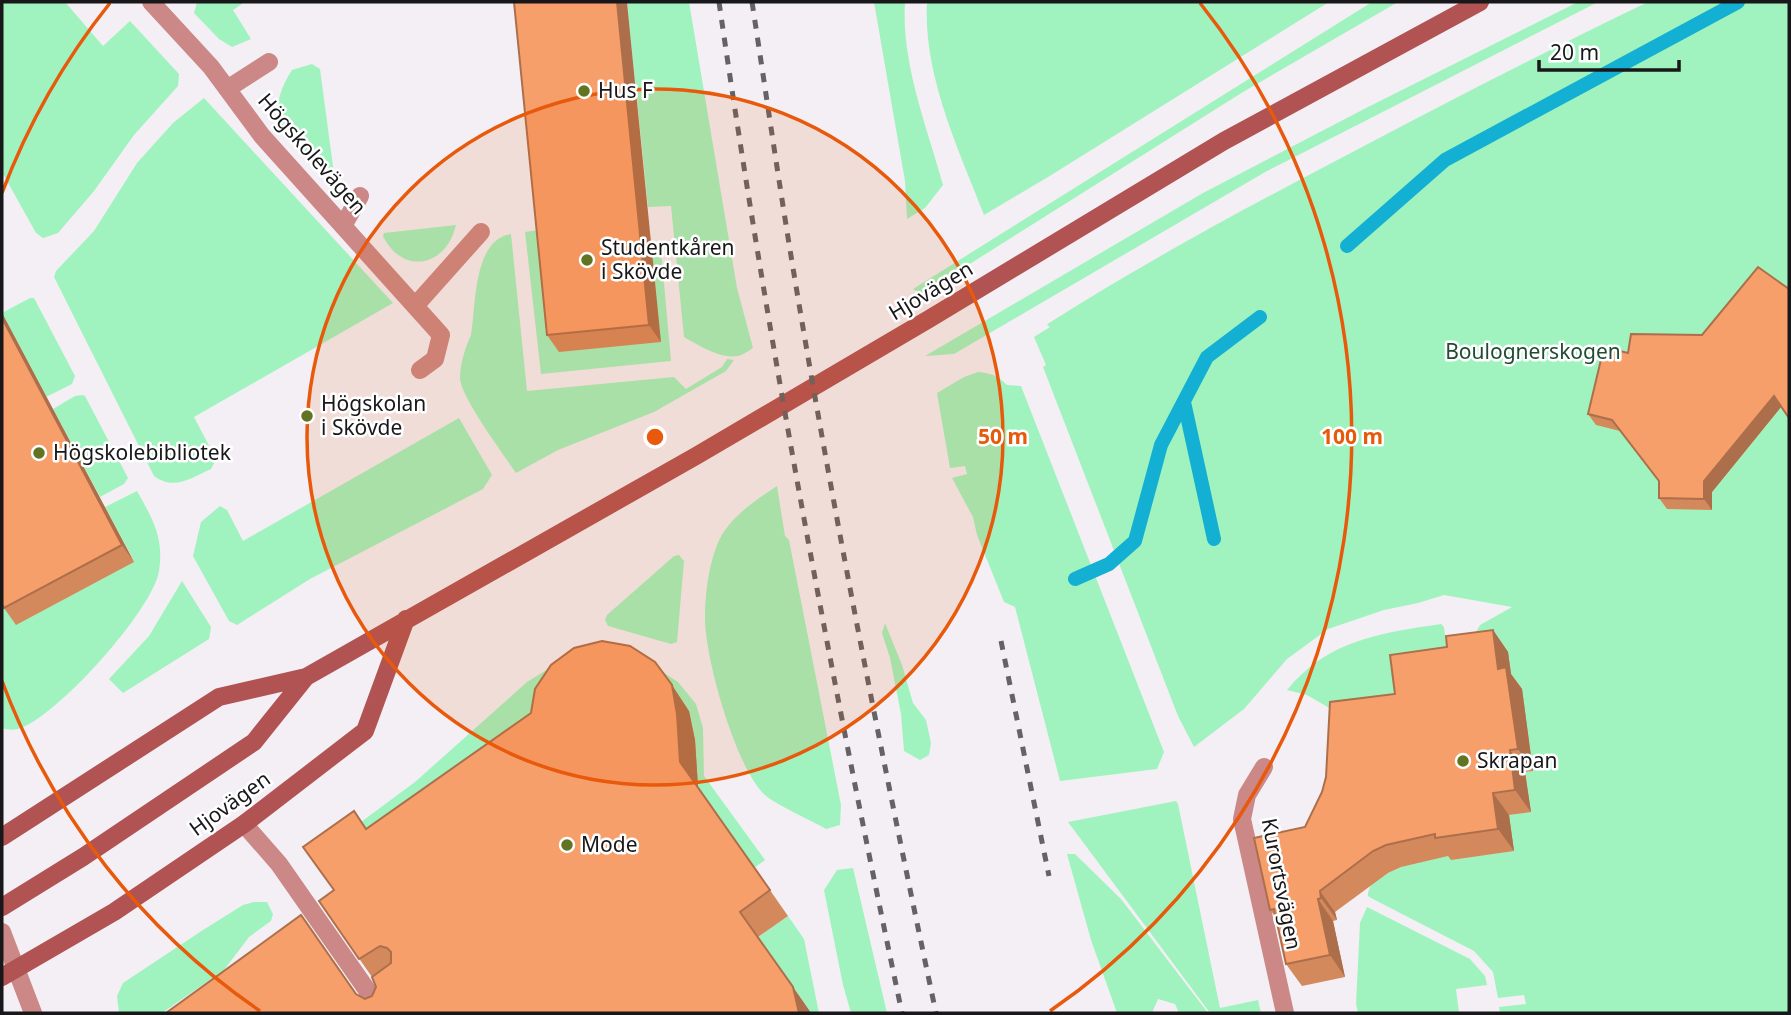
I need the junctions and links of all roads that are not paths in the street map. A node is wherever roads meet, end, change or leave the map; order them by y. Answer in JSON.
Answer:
{"nodes":[{"id":1,"x":151,"y":2,"type":"edge"},
{"id":2,"x":1480,"y":2,"type":"edge"},
{"id":3,"x":269,"y":62,"type":"dead end"},
{"id":4,"x":227,"y":89,"type":"junction"},
{"id":5,"x":360,"y":196,"type":"dead end"},
{"id":6,"x":343,"y":226,"type":"junction"},
{"id":7,"x":481,"y":232,"type":"dead end"},
{"id":8,"x":415,"y":306,"type":"junction"},
{"id":9,"x":421,"y":370,"type":"dead end"},
{"id":10,"x":406,"y":619,"type":"junction"},
{"id":11,"x":306,"y":677,"type":"junction"},
{"id":12,"x":1264,"y":767,"type":"dead end"},
{"id":13,"x":244,"y":824,"type":"junction"},
{"id":14,"x":2,"y":837,"type":"edge"},
{"id":15,"x":2,"y":907,"type":"edge"},
{"id":16,"x":2,"y":932,"type":"edge"},
{"id":17,"x":9,"y":973,"type":"edge"},
{"id":18,"x":390,"y":988,"type":"edge"},
{"id":19,"x":378,"y":1007,"type":"edge"},
{"id":20,"x":33,"y":1013,"type":"edge"},
{"id":21,"x":1285,"y":1013,"type":"edge"}],
"edges":[{"from":1,"to":4,"type":"street","name":"Högskolevägen"},
{"from":2,"to":10,"type":"main road","name":"Hjovägen"},
{"from":3,"to":4,"type":"street"},
{"from":4,"to":6,"type":"street","name":"Högskolevägen"},
{"from":5,"to":6,"type":"street"},
{"from":6,"to":8,"type":"street","name":"Högskolevägen"},
{"from":7,"to":8,"type":"street"},
{"from":8,"to":9,"type":"street","name":"Högskolevägen"},
{"from":10,"to":11,"type":"main road","name":"Hjovägen"},
{"from":10,"to":13,"type":"main road","name":"Hjovägen"},
{"from":11,"to":14,"type":"main road","name":"Hjovägen"},
{"from":11,"to":15,"type":"main road","name":"Hjovägen"},
{"from":12,"to":21,"type":"street","name":"Kurortsvägen"},
{"from":13,"to":17,"type":"main road","name":"Hjovägen"},
{"from":13,"to":19,"type":"street"},
{"from":16,"to":17,"type":"street"},
{"from":17,"to":20,"type":"street"},
{"from":18,"to":19,"type":"street"}]}
